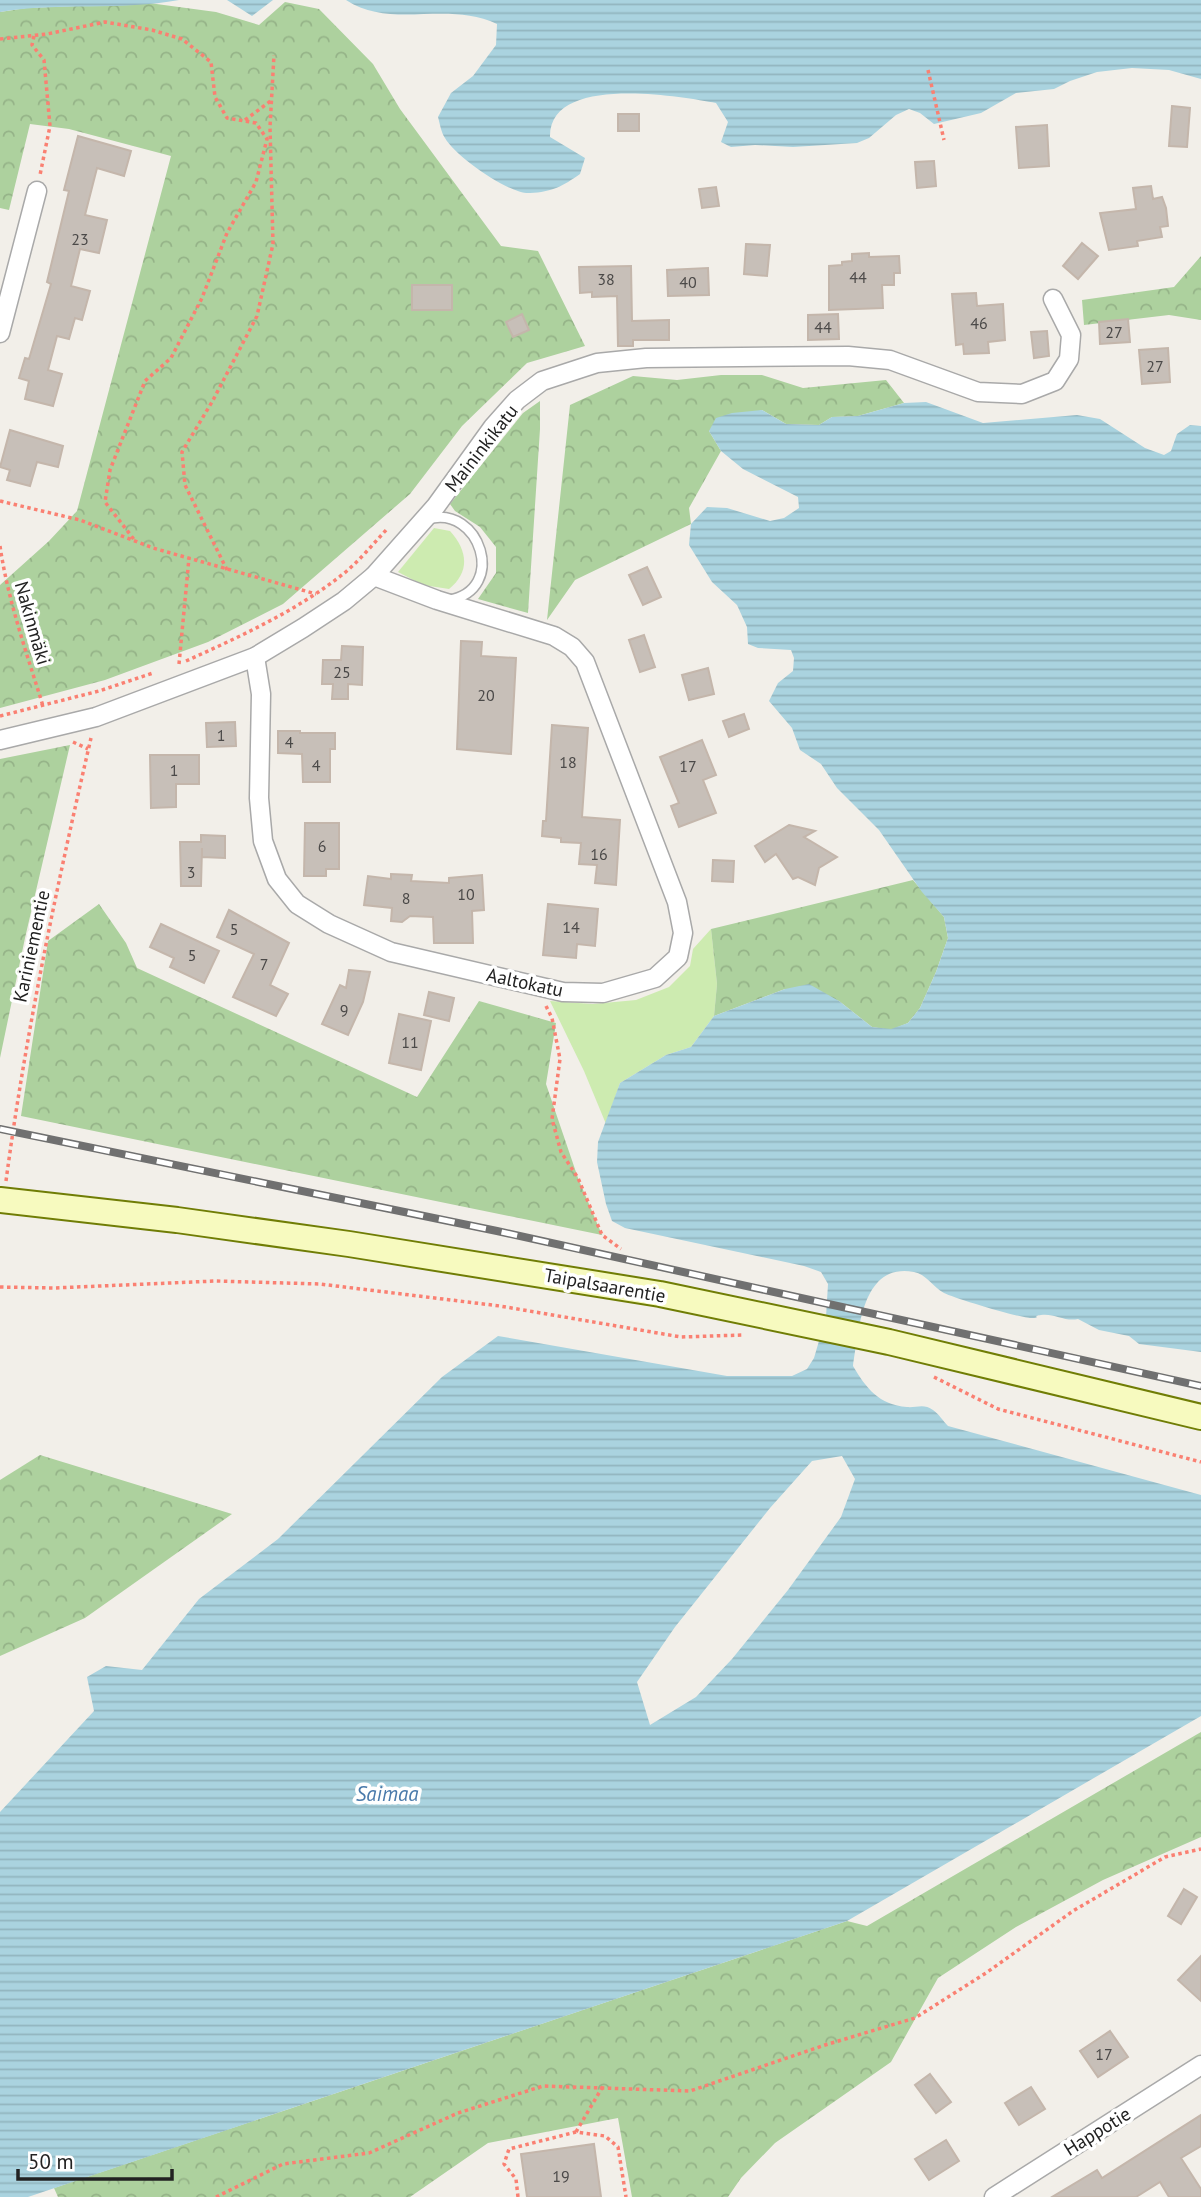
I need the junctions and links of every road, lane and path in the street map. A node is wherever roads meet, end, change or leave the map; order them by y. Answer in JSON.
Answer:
{"nodes":[{"id":1,"x":34,"y":36,"type":"junction"},
{"id":2,"x":0,"y":39,"type":"edge"},
{"id":3,"x":274,"y":55,"type":"dead end"},
{"id":4,"x":928,"y":70,"type":"dead end"},
{"id":5,"x":272,"y":100,"type":"junction"},
{"id":6,"x":245,"y":120,"type":"junction"},
{"id":7,"x":944,"y":139,"type":"dead end"},
{"id":8,"x":37,"y":191,"type":"joint"},
{"id":9,"x":1054,"y":299,"type":"dead end"},
{"id":10,"x":0,"y":329,"type":"edge"},
{"id":11,"x":0,"y":501,"type":"edge"},
{"id":12,"x":423,"y":521,"type":"junction"},
{"id":13,"x":389,"y":527,"type":"dead end"},
{"id":14,"x":136,"y":542,"type":"junction"},
{"id":15,"x":0,"y":546,"type":"edge"},
{"id":16,"x":189,"y":558,"type":"junction"},
{"id":17,"x":227,"y":570,"type":"junction"},
{"id":18,"x":374,"y":576,"type":"junction"},
{"id":19,"x":316,"y":593,"type":"junction"},
{"id":20,"x":437,"y":600,"type":"junction"},
{"id":21,"x":255,"y":657,"type":"junction"},
{"id":22,"x":162,"y":670,"type":"dead end"},
{"id":23,"x":43,"y":706,"type":"junction"},
{"id":24,"x":0,"y":716,"type":"edge"},
{"id":25,"x":96,"y":717,"type":"junction"},
{"id":26,"x":0,"y":740,"type":"edge"},
{"id":27,"x":536,"y":986,"type":"junction"},
{"id":28,"x":3,"y":1191,"type":"edge"},
{"id":29,"x":621,"y":1249,"type":"dead end"},
{"id":30,"x":0,"y":1287,"type":"edge"},
{"id":31,"x":751,"y":1335,"type":"dead end"},
{"id":32,"x":927,"y":1374,"type":"dead end"},
{"id":33,"x":1201,"y":1417,"type":"edge"},
{"id":34,"x":1201,"y":1462,"type":"edge"},
{"id":35,"x":1201,"y":1849,"type":"edge"},
{"id":36,"x":1201,"y":2065,"type":"edge"},
{"id":37,"x":603,"y":2086,"type":"junction"},
{"id":38,"x":576,"y":2132,"type":"junction"},
{"id":39,"x":216,"y":2197,"type":"edge"},
{"id":40,"x":518,"y":2197,"type":"edge"},
{"id":41,"x":626,"y":2197,"type":"edge"},
{"id":42,"x":993,"y":2197,"type":"edge"}],
"edges":[{"from":1,"to":2,"type":"path"},
{"from":1,"to":6,"type":"path"},
{"from":1,"to":8,"type":"path"},
{"from":3,"to":5,"type":"path"},
{"from":4,"to":7,"type":"path"},
{"from":5,"to":6,"type":"path"},
{"from":5,"to":17,"type":"path"},
{"from":6,"to":14,"type":"path"},
{"from":8,"to":10,"type":"street"},
{"from":9,"to":12,"type":"street","name":"Maininkikatu"},
{"from":11,"to":14,"type":"path"},
{"from":12,"to":18,"type":"street","name":"Maininkikatu"},
{"from":12,"to":20,"type":"lane"},
{"from":13,"to":19,"type":"path"},
{"from":14,"to":16,"type":"path"},
{"from":15,"to":23,"type":"path","name":"Nakinmäki"},
{"from":16,"to":17,"type":"path"},
{"from":16,"to":19,"type":"path"},
{"from":17,"to":19,"type":"path"},
{"from":18,"to":20,"type":"street","name":"Aaltokatu"},
{"from":18,"to":21,"type":"street","name":"Maininkikatu"},
{"from":20,"to":27,"type":"street","name":"Aaltokatu"},
{"from":21,"to":25,"type":"street","name":"Maininkikatu"},
{"from":21,"to":27,"type":"street","name":"Aaltokatu"},
{"from":22,"to":23,"type":"path"},
{"from":23,"to":24,"type":"path"},
{"from":25,"to":26,"type":"street","name":"Maininkikatu"},
{"from":25,"to":28,"type":"path","name":"Kariniementie"},
{"from":27,"to":29,"type":"path"},
{"from":28,"to":33,"type":"main road","name":"Taipalsaarentie"},
{"from":30,"to":31,"type":"path"},
{"from":32,"to":34,"type":"path"},
{"from":35,"to":37,"type":"path"},
{"from":36,"to":42,"type":"street","name":"Happotie"},
{"from":37,"to":38,"type":"path"},
{"from":37,"to":39,"type":"path"},
{"from":38,"to":40,"type":"path"},
{"from":38,"to":41,"type":"path"}]}
